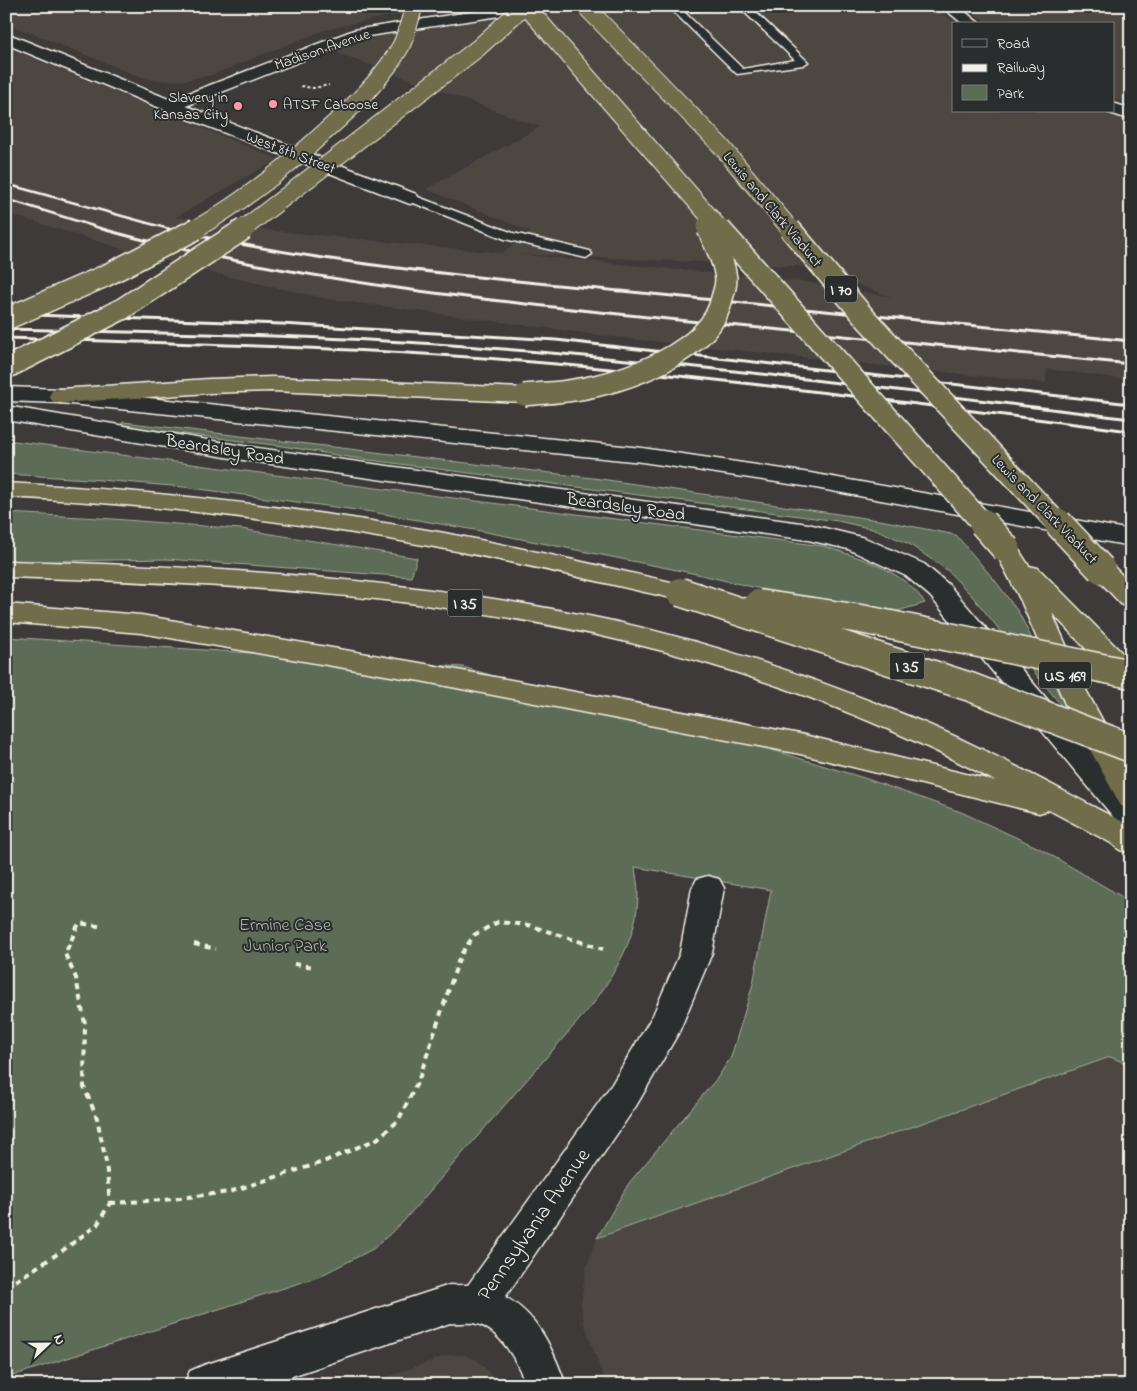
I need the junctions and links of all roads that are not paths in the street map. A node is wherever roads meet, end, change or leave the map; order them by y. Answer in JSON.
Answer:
{"nodes":[{"id":1,"x":414,"y":6,"type":"edge"},
{"id":2,"x":539,"y":6,"type":"edge"},
{"id":3,"x":585,"y":6,"type":"edge"},
{"id":4,"x":707,"y":6,"type":"edge"},
{"id":5,"x":743,"y":6,"type":"edge"},
{"id":6,"x":796,"y":6,"type":"edge"},
{"id":7,"x":807,"y":6,"type":"edge"},
{"id":8,"x":948,"y":6,"type":"edge"},
{"id":9,"x":517,"y":7,"type":"edge"},
{"id":10,"x":971,"y":22,"type":"edge"},
{"id":11,"x":6,"y":38,"type":"edge"},
{"id":12,"x":171,"y":106,"type":"junction"},
{"id":13,"x":1114,"y":108,"type":"edge"},
{"id":14,"x":1131,"y":115,"type":"edge"},
{"id":15,"x":686,"y":191,"type":"junction"},
{"id":16,"x":410,"y":198,"type":"joint"},
{"id":17,"x":586,"y":254,"type":"dead end"},
{"id":18,"x":6,"y":319,"type":"edge"},
{"id":19,"x":6,"y":368,"type":"edge"},
{"id":20,"x":6,"y":394,"type":"edge"},
{"id":21,"x":60,"y":396,"type":"junction"},
{"id":22,"x":6,"y":414,"type":"edge"},
{"id":23,"x":6,"y":490,"type":"edge"},
{"id":24,"x":1131,"y":538,"type":"edge"},
{"id":25,"x":1006,"y":549,"type":"junction"},
{"id":26,"x":1101,"y":568,"type":"junction"},
{"id":27,"x":6,"y":569,"type":"edge"},
{"id":28,"x":680,"y":592,"type":"junction"},
{"id":29,"x":1131,"y":594,"type":"edge"},
{"id":30,"x":1131,"y":599,"type":"edge"},
{"id":31,"x":6,"y":613,"type":"edge"},
{"id":32,"x":1131,"y":674,"type":"edge"},
{"id":33,"x":1131,"y":679,"type":"edge"},
{"id":34,"x":1131,"y":748,"type":"edge"},
{"id":35,"x":1131,"y":798,"type":"edge"},
{"id":36,"x":1131,"y":817,"type":"edge"},
{"id":37,"x":1131,"y":823,"type":"edge"},
{"id":38,"x":1131,"y":842,"type":"edge"},
{"id":39,"x":708,"y":888,"type":"dead end"},
{"id":40,"x":477,"y":1305,"type":"junction"},
{"id":41,"x":204,"y":1385,"type":"edge"},
{"id":42,"x":546,"y":1385,"type":"edge"}],
"edges":[{"from":1,"to":18,"type":"highway","bridge":true},
{"from":2,"to":9,"type":"street","name":"Madison Avenue"},
{"from":3,"to":26,"type":"highway","name":"Lewis and Clark Viaduct","number":"I 70","bridge":true},
{"from":4,"to":5,"type":"lane"},
{"from":6,"to":7,"type":"lane"},
{"from":8,"to":10,"type":"street"},
{"from":9,"to":12,"type":"street","name":"Madison Avenue"},
{"from":9,"to":15,"type":"highway","bridge":true},
{"from":9,"to":19,"type":"highway","bridge":true},
{"from":11,"to":12,"type":"street","name":"West 8th Street"},
{"from":12,"to":16,"type":"street","name":"West 8th Street"},
{"from":13,"to":14,"type":"street"},
{"from":15,"to":21,"type":"highway","bridge":true},
{"from":15,"to":25,"type":"highway","bridge":true},
{"from":16,"to":17,"type":"lane"},
{"from":20,"to":21,"type":"street","name":"Beardsley Road"},
{"from":21,"to":24,"type":"street","name":"Beardsley Road"},
{"from":22,"to":36,"type":"street","name":"Beardsley Road"},
{"from":23,"to":28,"type":"highway","number":"I 35"},
{"from":25,"to":33,"type":"highway"},
{"from":25,"to":35,"type":"highway","number":"US 169"},
{"from":26,"to":29,"type":"highway"},
{"from":26,"to":30,"type":"highway","number":"I 70"},
{"from":27,"to":38,"type":"highway","number":"I 35"},
{"from":28,"to":32,"type":"highway","bridge":true},
{"from":28,"to":34,"type":"highway","number":"I 35","bridge":true},
{"from":31,"to":37,"type":"highway"},
{"from":39,"to":40,"type":"street","name":"Pennsylvania Avenue"},
{"from":40,"to":41,"type":"street","name":"Pennsylvania Avenue"},
{"from":40,"to":42,"type":"street"}]}
